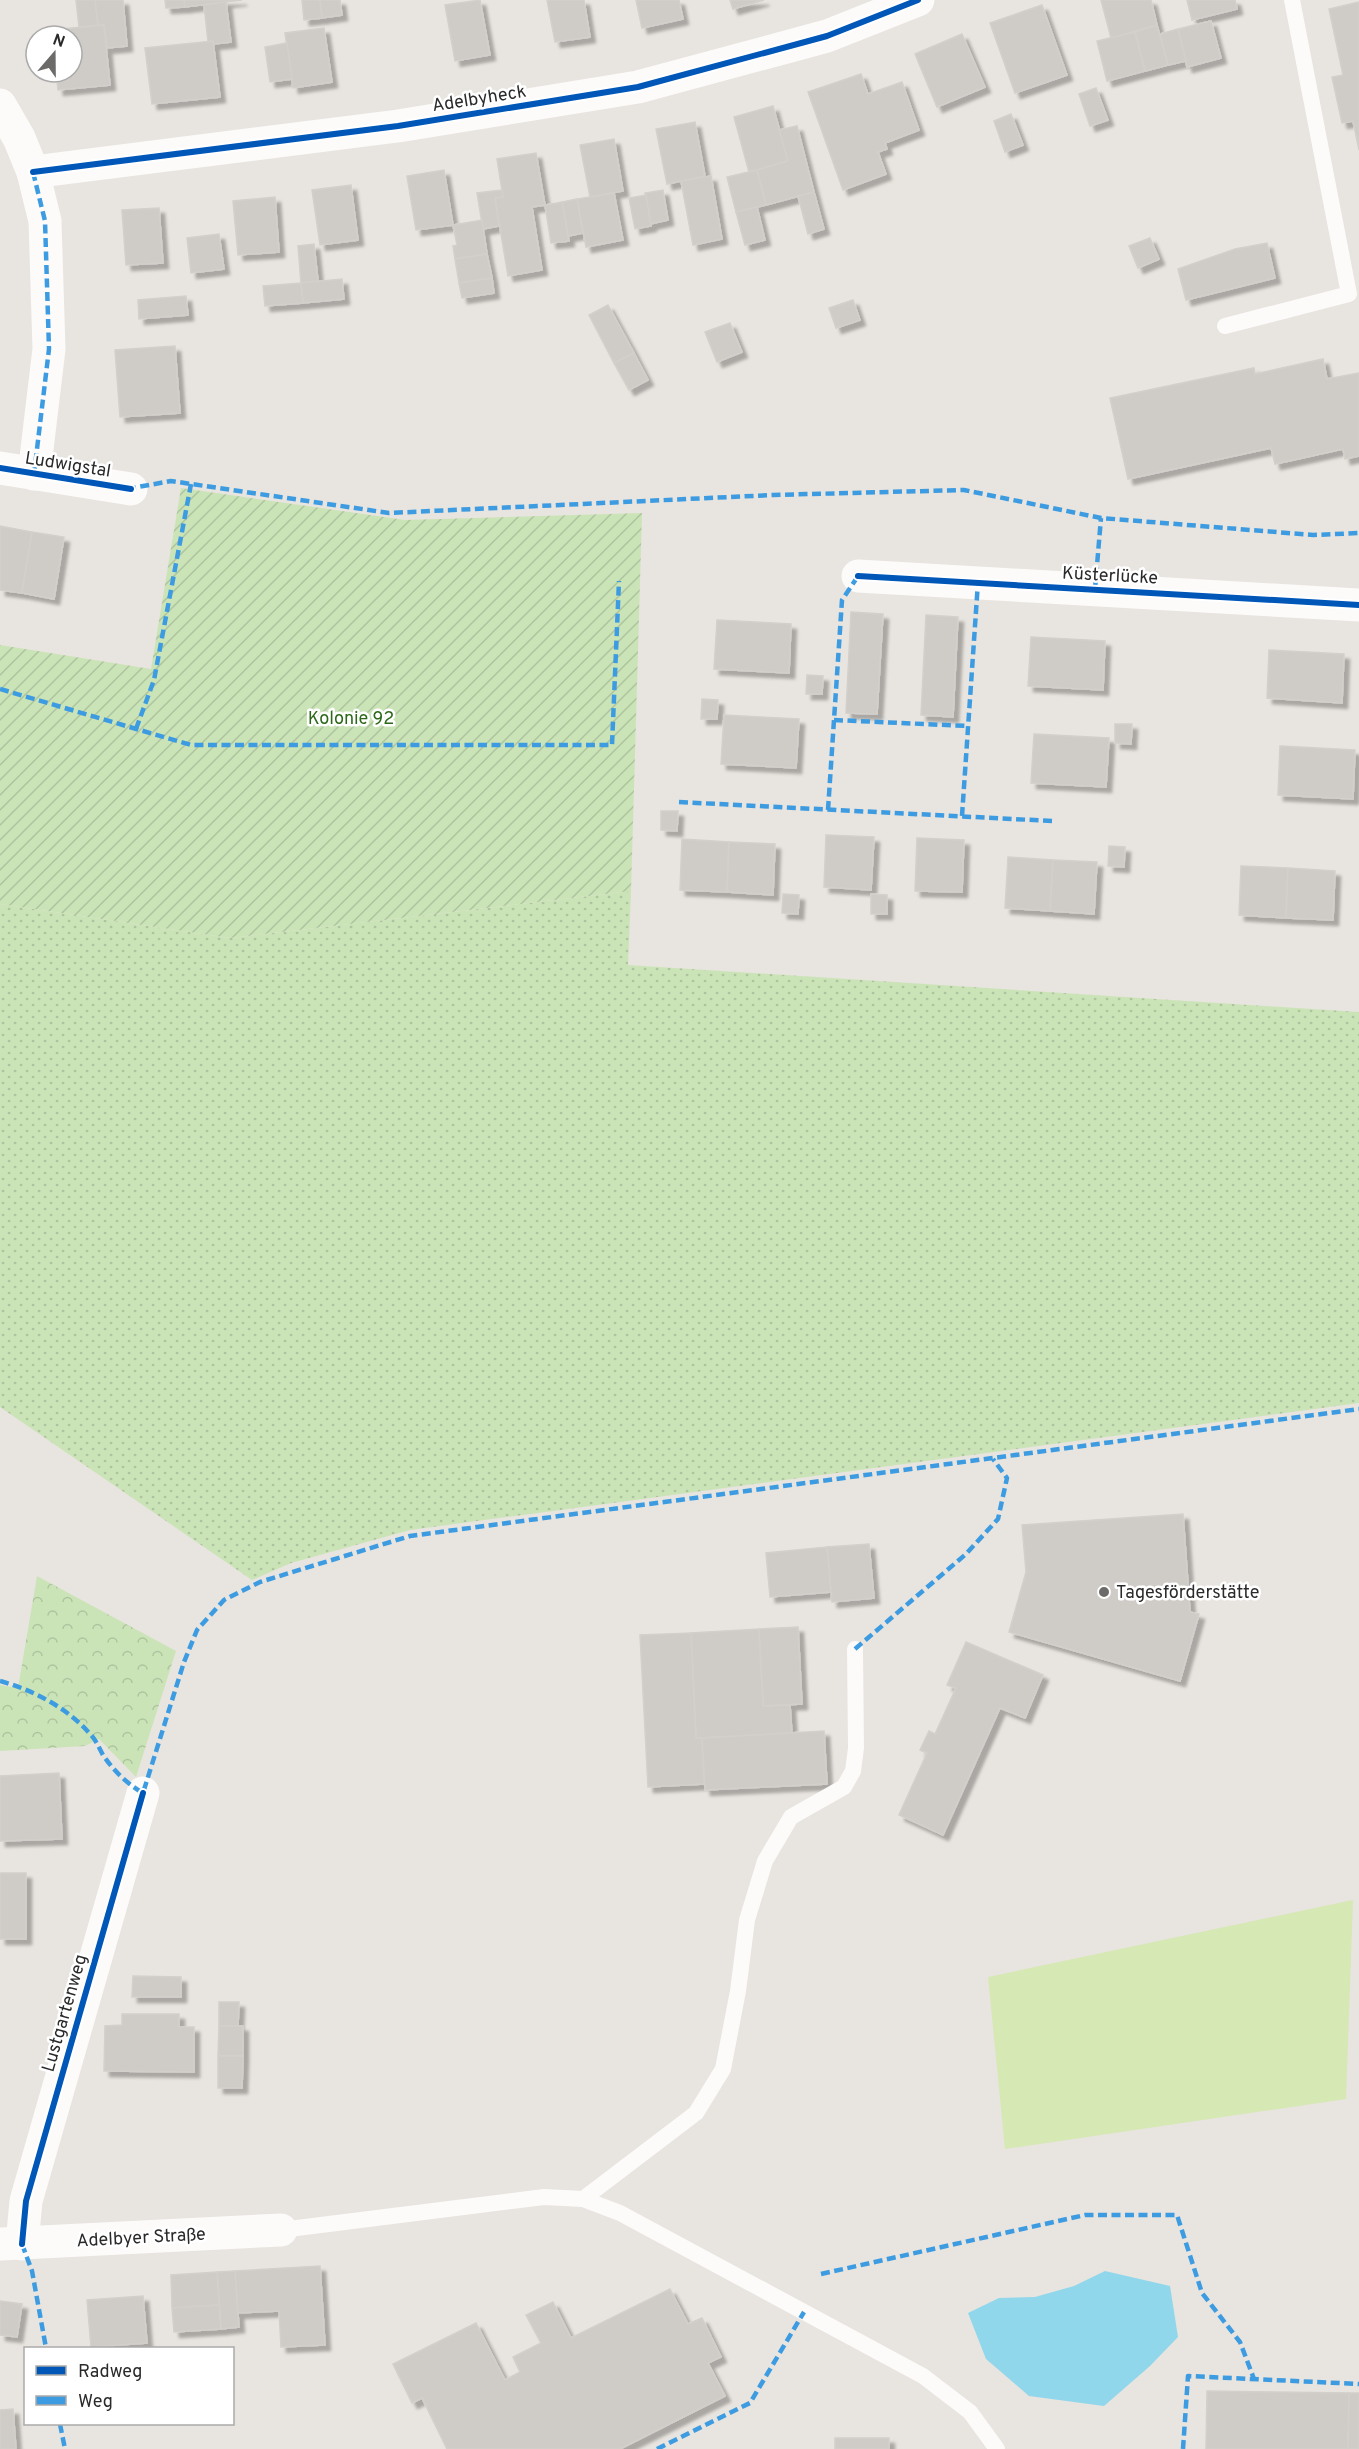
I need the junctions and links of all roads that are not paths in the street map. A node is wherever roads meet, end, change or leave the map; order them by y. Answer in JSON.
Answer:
{"nodes":[{"id":1,"x":918,"y":0,"type":"edge"},
{"id":2,"x":1292,"y":0,"type":"edge"},
{"id":3,"x":0,"y":105,"type":"edge"},
{"id":4,"x":33,"y":172,"type":"junction"},
{"id":5,"x":1225,"y":326,"type":"dead end"},
{"id":6,"x":0,"y":468,"type":"edge"},
{"id":7,"x":34,"y":474,"type":"junction"},
{"id":8,"x":131,"y":489,"type":"dead end"},
{"id":9,"x":858,"y":576,"type":"dead end"},
{"id":10,"x":1359,"y":605,"type":"edge"},
{"id":11,"x":855,"y":1649,"type":"dead end"},
{"id":12,"x":143,"y":1793,"type":"dead end"},
{"id":13,"x":583,"y":2199,"type":"junction"},
{"id":14,"x":281,"y":2230,"type":"joint"},
{"id":15,"x":11,"y":2244,"type":"edge"},
{"id":16,"x":997,"y":2449,"type":"edge"}],
"edges":[{"from":1,"to":4,"type":"street","name":"Adelbyheck"},
{"from":2,"to":5,"type":"lane"},
{"from":3,"to":4,"type":"street","name":"Ludwigstal"},
{"from":4,"to":7,"type":"street","name":"Ludwigstal"},
{"from":6,"to":7,"type":"street","name":"Ludwigstal"},
{"from":7,"to":8,"type":"street","name":"Ludwigstal"},
{"from":9,"to":10,"type":"street","name":"Küsterlücke"},
{"from":11,"to":13,"type":"lane"},
{"from":12,"to":15,"type":"street","name":"Lustgartenweg"},
{"from":13,"to":14,"type":"lane"},
{"from":13,"to":16,"type":"lane"},
{"from":14,"to":15,"type":"street","name":"Adelbyer Straße"}]}
